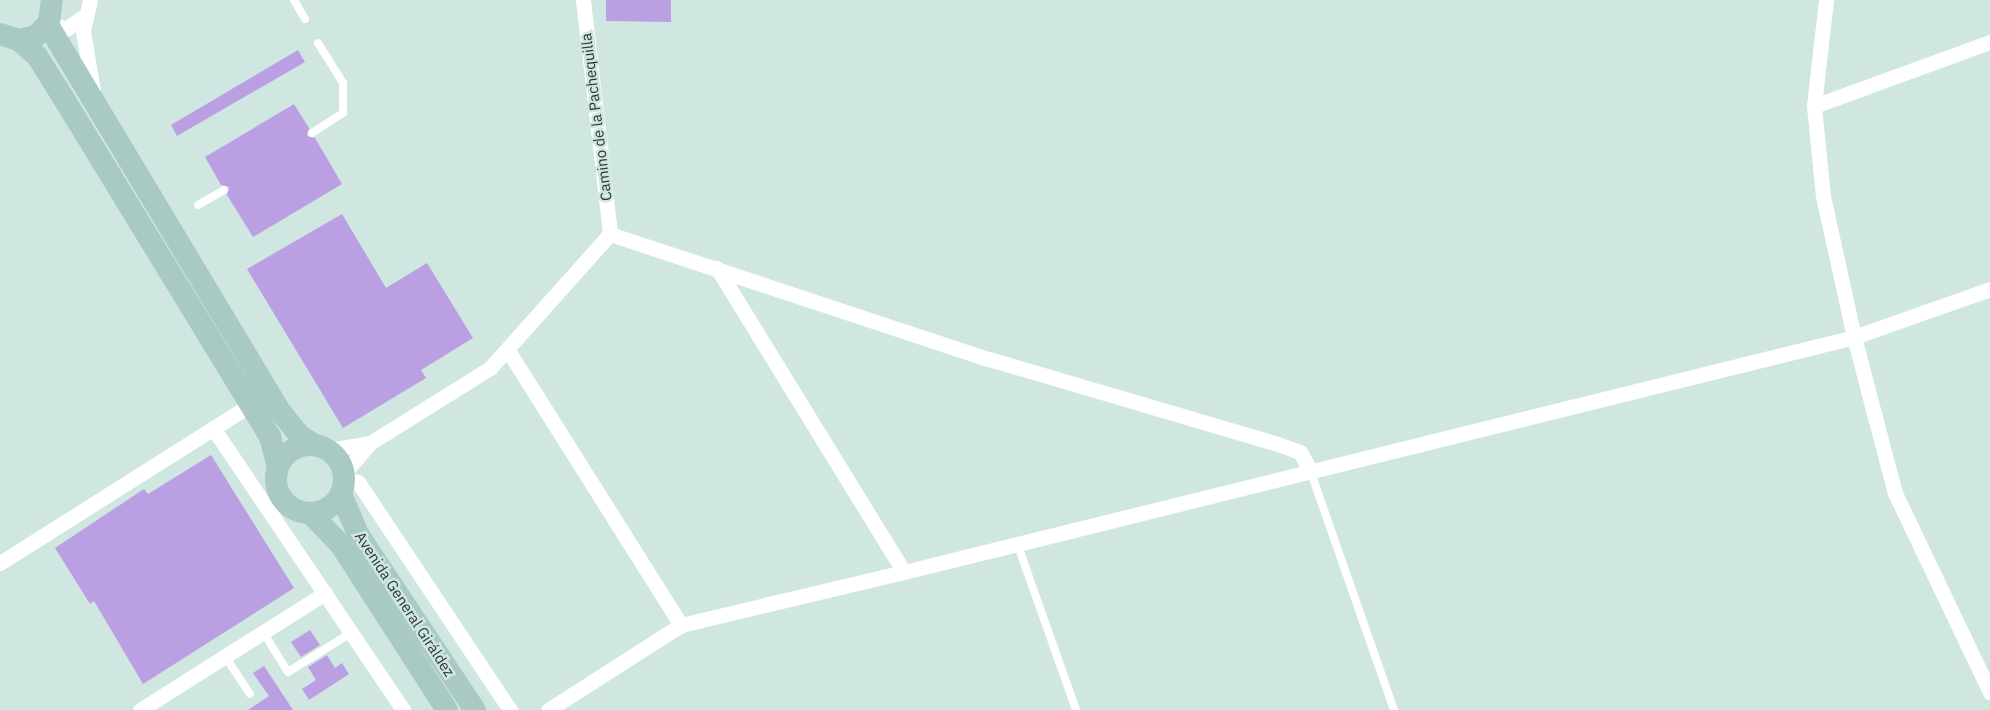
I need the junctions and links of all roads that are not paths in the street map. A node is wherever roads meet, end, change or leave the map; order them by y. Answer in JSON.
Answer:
{"nodes":[{"id":1,"x":52,"y":0,"type":"edge"},
{"id":2,"x":102,"y":0,"type":"edge"},
{"id":3,"x":294,"y":0,"type":"edge"},
{"id":4,"x":583,"y":0,"type":"edge"},
{"id":5,"x":1826,"y":0,"type":"edge"},
{"id":6,"x":88,"y":9,"type":"edge"},
{"id":7,"x":305,"y":19,"type":"dead end"},
{"id":8,"x":48,"y":24,"type":"junction"},
{"id":9,"x":10,"y":37,"type":"edge"},
{"id":10,"x":1990,"y":42,"type":"edge"},
{"id":11,"x":318,"y":43,"type":"dead end"},
{"id":12,"x":96,"y":105,"type":"junction"},
{"id":13,"x":1814,"y":106,"type":"junction"},
{"id":14,"x":312,"y":133,"type":"dead end"},
{"id":15,"x":224,"y":190,"type":"dead end"},
{"id":16,"x":198,"y":205,"type":"dead end"},
{"id":17,"x":610,"y":234,"type":"junction"},
{"id":18,"x":717,"y":268,"type":"junction"},
{"id":19,"x":1990,"y":289,"type":"edge"},
{"id":20,"x":1854,"y":337,"type":"junction"},
{"id":21,"x":509,"y":352,"type":"junction"},
{"id":22,"x":250,"y":405,"type":"junction"},
{"id":23,"x":213,"y":428,"type":"junction"},
{"id":24,"x":370,"y":443,"type":"junction"},
{"id":25,"x":322,"y":448,"type":"junction"},
{"id":26,"x":278,"y":466,"type":"junction"},
{"id":27,"x":1310,"y":468,"type":"junction"},
{"id":28,"x":349,"y":478,"type":"junction"},
{"id":29,"x":278,"y":507,"type":"junction"},
{"id":30,"x":310,"y":513,"type":"junction"},
{"id":31,"x":1017,"y":543,"type":"junction"},
{"id":32,"x":0,"y":563,"type":"edge"},
{"id":33,"x":904,"y":572,"type":"junction"},
{"id":34,"x":325,"y":593,"type":"junction"},
{"id":35,"x":681,"y":625,"type":"junction"},
{"id":36,"x":263,"y":632,"type":"junction"},
{"id":37,"x":351,"y":633,"type":"junction"},
{"id":38,"x":225,"y":656,"type":"junction"},
{"id":39,"x":1990,"y":692,"type":"edge"},
{"id":40,"x":250,"y":694,"type":"dead end"},
{"id":41,"x":140,"y":710,"type":"edge"},
{"id":42,"x":404,"y":710,"type":"edge"},
{"id":43,"x":447,"y":710,"type":"edge"},
{"id":44,"x":475,"y":710,"type":"edge"},
{"id":45,"x":510,"y":710,"type":"edge"},
{"id":46,"x":548,"y":710,"type":"edge"},
{"id":47,"x":1076,"y":710,"type":"edge"},
{"id":48,"x":1394,"y":710,"type":"edge"}],
"edges":[{"from":1,"to":8,"type":"main road"},
{"from":2,"to":6,"type":"street"},
{"from":3,"to":7,"type":"lane"},
{"from":4,"to":17,"type":"street","name":"Camino de la Pachequilla"},
{"from":5,"to":13,"type":"street"},
{"from":6,"to":8,"type":"street"},
{"from":6,"to":12,"type":"street"},
{"from":8,"to":9,"type":"main road"},
{"from":8,"to":12,"type":"main road"},
{"from":9,"to":22,"type":"main road"},
{"from":10,"to":13,"type":"street"},
{"from":11,"to":14,"type":"lane"},
{"from":12,"to":25,"type":"main road"},
{"from":13,"to":20,"type":"street"},
{"from":15,"to":16,"type":"lane"},
{"from":17,"to":18,"type":"street"},
{"from":17,"to":21,"type":"street"},
{"from":18,"to":27,"type":"street"},
{"from":18,"to":33,"type":"street"},
{"from":19,"to":20,"type":"street"},
{"from":20,"to":27,"type":"street"},
{"from":20,"to":39,"type":"street"},
{"from":21,"to":24,"type":"street"},
{"from":21,"to":35,"type":"street"},
{"from":22,"to":23,"type":"street"},
{"from":22,"to":26,"type":"main road"},
{"from":23,"to":29,"type":"street"},
{"from":23,"to":32,"type":"street"},
{"from":24,"to":25,"type":"street"},
{"from":24,"to":28,"type":"street"},
{"from":25,"to":26,"type":"main road"},
{"from":25,"to":28,"type":"main road"},
{"from":26,"to":29,"type":"main road"},
{"from":27,"to":31,"type":"street"},
{"from":27,"to":48,"type":"lane"},
{"from":28,"to":30,"type":"main road"},
{"from":28,"to":44,"type":"main road","name":"Avenida General Giráldez"},
{"from":28,"to":45,"type":"street"},
{"from":29,"to":30,"type":"main road"},
{"from":29,"to":34,"type":"street"},
{"from":30,"to":43,"type":"main road","name":"Avenida General Giráldez"},
{"from":31,"to":33,"type":"street"},
{"from":31,"to":47,"type":"lane"},
{"from":33,"to":35,"type":"street"},
{"from":34,"to":36,"type":"street"},
{"from":34,"to":37,"type":"street"},
{"from":35,"to":46,"type":"street"},
{"from":36,"to":37,"type":"lane"},
{"from":36,"to":38,"type":"street"},
{"from":37,"to":42,"type":"street"},
{"from":38,"to":40,"type":"lane"},
{"from":38,"to":41,"type":"street"}]}
